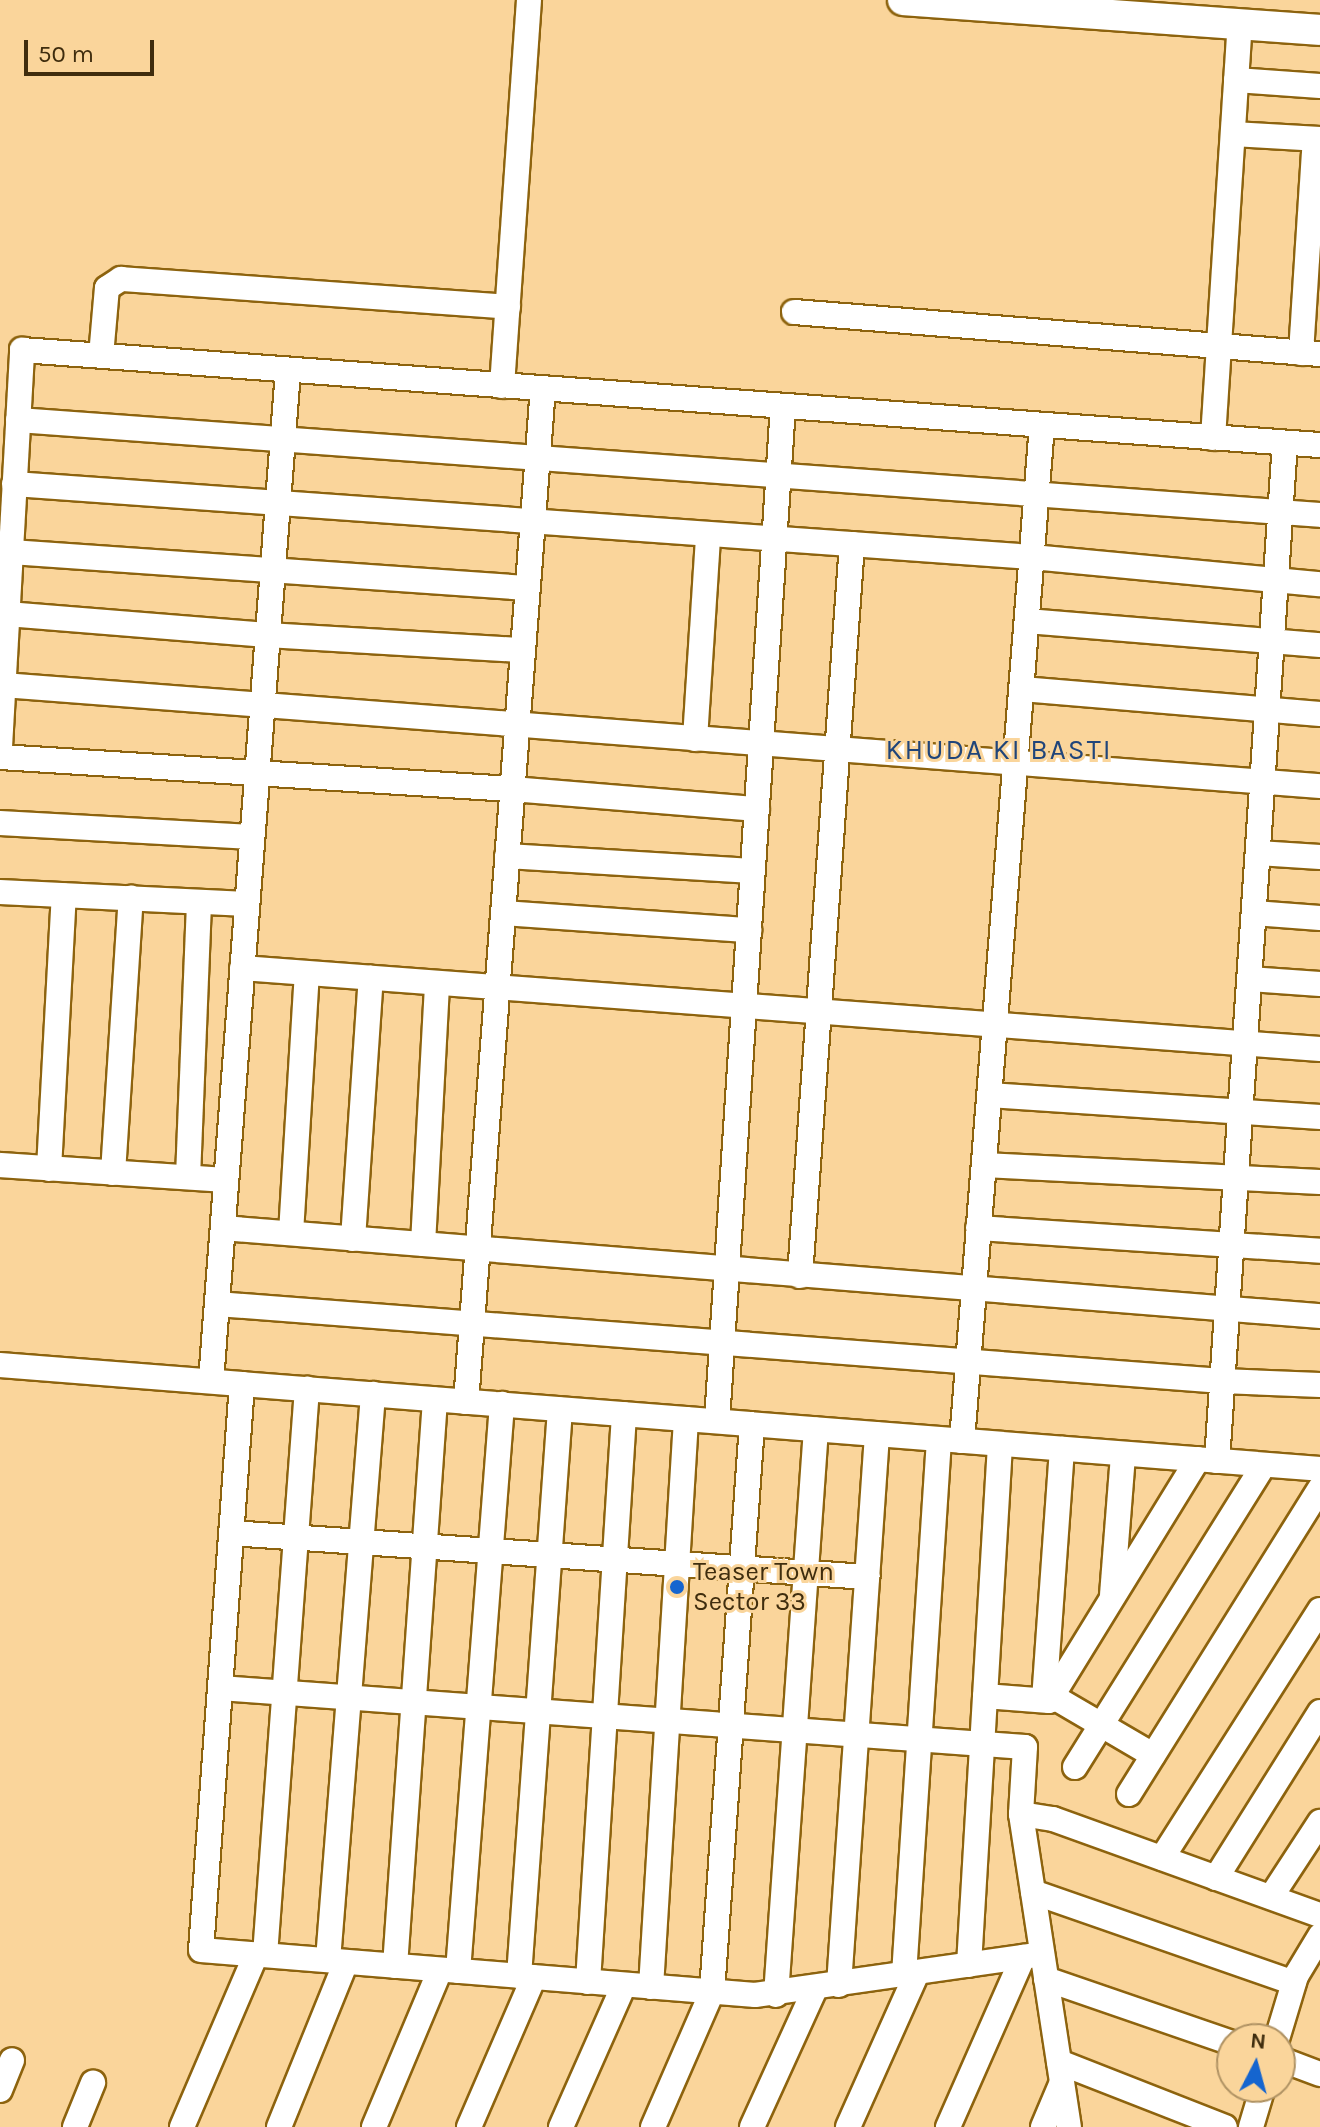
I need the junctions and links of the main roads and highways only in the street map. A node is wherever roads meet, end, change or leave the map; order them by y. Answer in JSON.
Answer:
{"nodes":[{"id":1,"x":903,"y":0,"type":"edge"},
{"id":2,"x":1320,"y":30,"type":"edge"}],
"edges":[{"from":1,"to":2,"type":"main road"}]}
